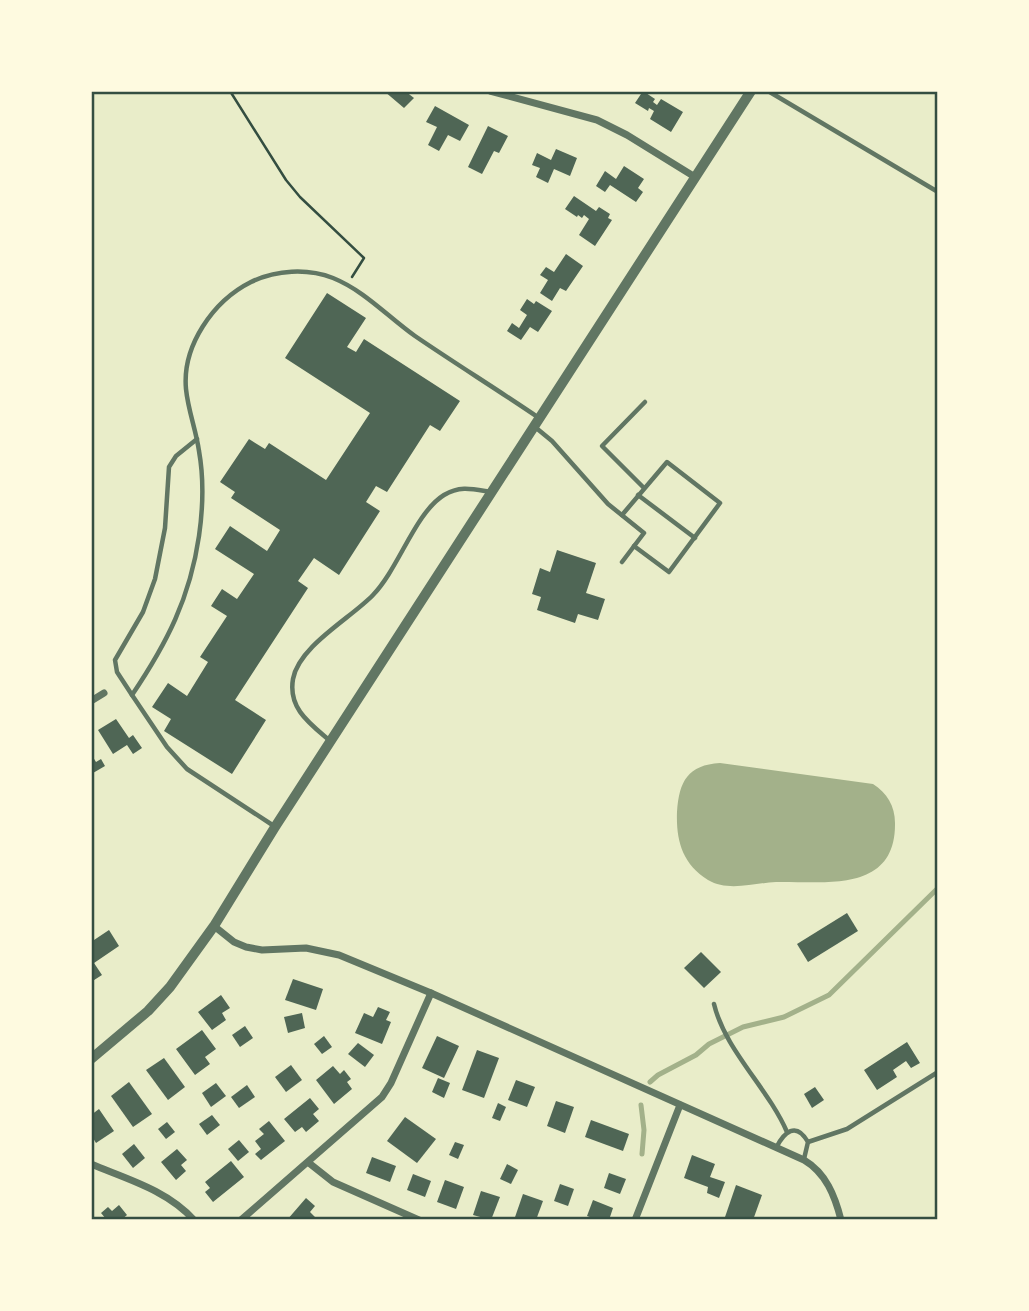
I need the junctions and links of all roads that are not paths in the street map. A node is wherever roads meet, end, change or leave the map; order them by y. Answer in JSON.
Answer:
{"nodes":[{"id":1,"x":490,"y":91,"type":"edge"},
{"id":2,"x":751,"y":91,"type":"edge"},
{"id":3,"x":768,"y":91,"type":"edge"},
{"id":4,"x":695,"y":177,"type":"junction"},
{"id":5,"x":938,"y":192,"type":"edge"},
{"id":6,"x":645,"y":402,"type":"dead end"},
{"id":7,"x":537,"y":422,"type":"junction"},
{"id":8,"x":197,"y":439,"type":"junction"},
{"id":9,"x":644,"y":488,"type":"junction"},
{"id":10,"x":492,"y":492,"type":"junction"},
{"id":11,"x":638,"y":495,"type":"junction"},
{"id":12,"x":622,"y":515,"type":"junction"},
{"id":13,"x":695,"y":538,"type":"junction"},
{"id":14,"x":634,"y":546,"type":"junction"},
{"id":15,"x":622,"y":562,"type":"dead end"},
{"id":16,"x":104,"y":693,"type":"dead end"},
{"id":17,"x":132,"y":695,"type":"junction"},
{"id":18,"x":91,"y":701,"type":"edge"},
{"id":19,"x":331,"y":741,"type":"junction"},
{"id":20,"x":275,"y":827,"type":"junction"},
{"id":21,"x":214,"y":926,"type":"junction"},
{"id":22,"x":431,"y":993,"type":"junction"},
{"id":23,"x":714,"y":1004,"type":"dead end"},
{"id":24,"x":91,"y":1059,"type":"edge"},
{"id":25,"x":938,"y":1072,"type":"edge"},
{"id":26,"x":680,"y":1105,"type":"junction"},
{"id":27,"x":787,"y":1132,"type":"junction"},
{"id":28,"x":808,"y":1142,"type":"junction"},
{"id":29,"x":776,"y":1148,"type":"junction"},
{"id":30,"x":804,"y":1160,"type":"junction"},
{"id":31,"x":309,"y":1163,"type":"junction"},
{"id":32,"x":91,"y":1164,"type":"edge"},
{"id":33,"x":194,"y":1220,"type":"edge"},
{"id":34,"x":241,"y":1220,"type":"edge"},
{"id":35,"x":419,"y":1220,"type":"edge"},
{"id":36,"x":635,"y":1220,"type":"edge"},
{"id":37,"x":841,"y":1220,"type":"edge"}],
"edges":[{"from":1,"to":4,"type":"street"},
{"from":2,"to":4,"type":"street"},
{"from":3,"to":5,"type":"lane"},
{"from":4,"to":7,"type":"street"},
{"from":6,"to":9,"type":"lane"},
{"from":7,"to":8,"type":"lane"},
{"from":7,"to":10,"type":"street"},
{"from":7,"to":12,"type":"lane"},
{"from":8,"to":17,"type":"lane"},
{"from":8,"to":17,"type":"lane"},
{"from":9,"to":11,"type":"lane"},
{"from":9,"to":13,"type":"lane"},
{"from":10,"to":19,"type":"street"},
{"from":10,"to":19,"type":"lane"},
{"from":11,"to":12,"type":"lane"},
{"from":11,"to":13,"type":"lane"},
{"from":12,"to":14,"type":"lane"},
{"from":13,"to":14,"type":"lane"},
{"from":14,"to":15,"type":"lane"},
{"from":16,"to":18,"type":"street"},
{"from":17,"to":20,"type":"lane"},
{"from":19,"to":20,"type":"street"},
{"from":20,"to":21,"type":"street"},
{"from":21,"to":22,"type":"street"},
{"from":21,"to":24,"type":"street"},
{"from":22,"to":26,"type":"street"},
{"from":22,"to":31,"type":"street"},
{"from":23,"to":27,"type":"lane"},
{"from":25,"to":28,"type":"lane"},
{"from":26,"to":29,"type":"street"},
{"from":26,"to":36,"type":"street"},
{"from":27,"to":28,"type":"lane"},
{"from":27,"to":29,"type":"lane"},
{"from":28,"to":30,"type":"lane"},
{"from":29,"to":30,"type":"street"},
{"from":30,"to":37,"type":"street"},
{"from":31,"to":34,"type":"street"},
{"from":31,"to":35,"type":"street"},
{"from":32,"to":33,"type":"street"}]}
